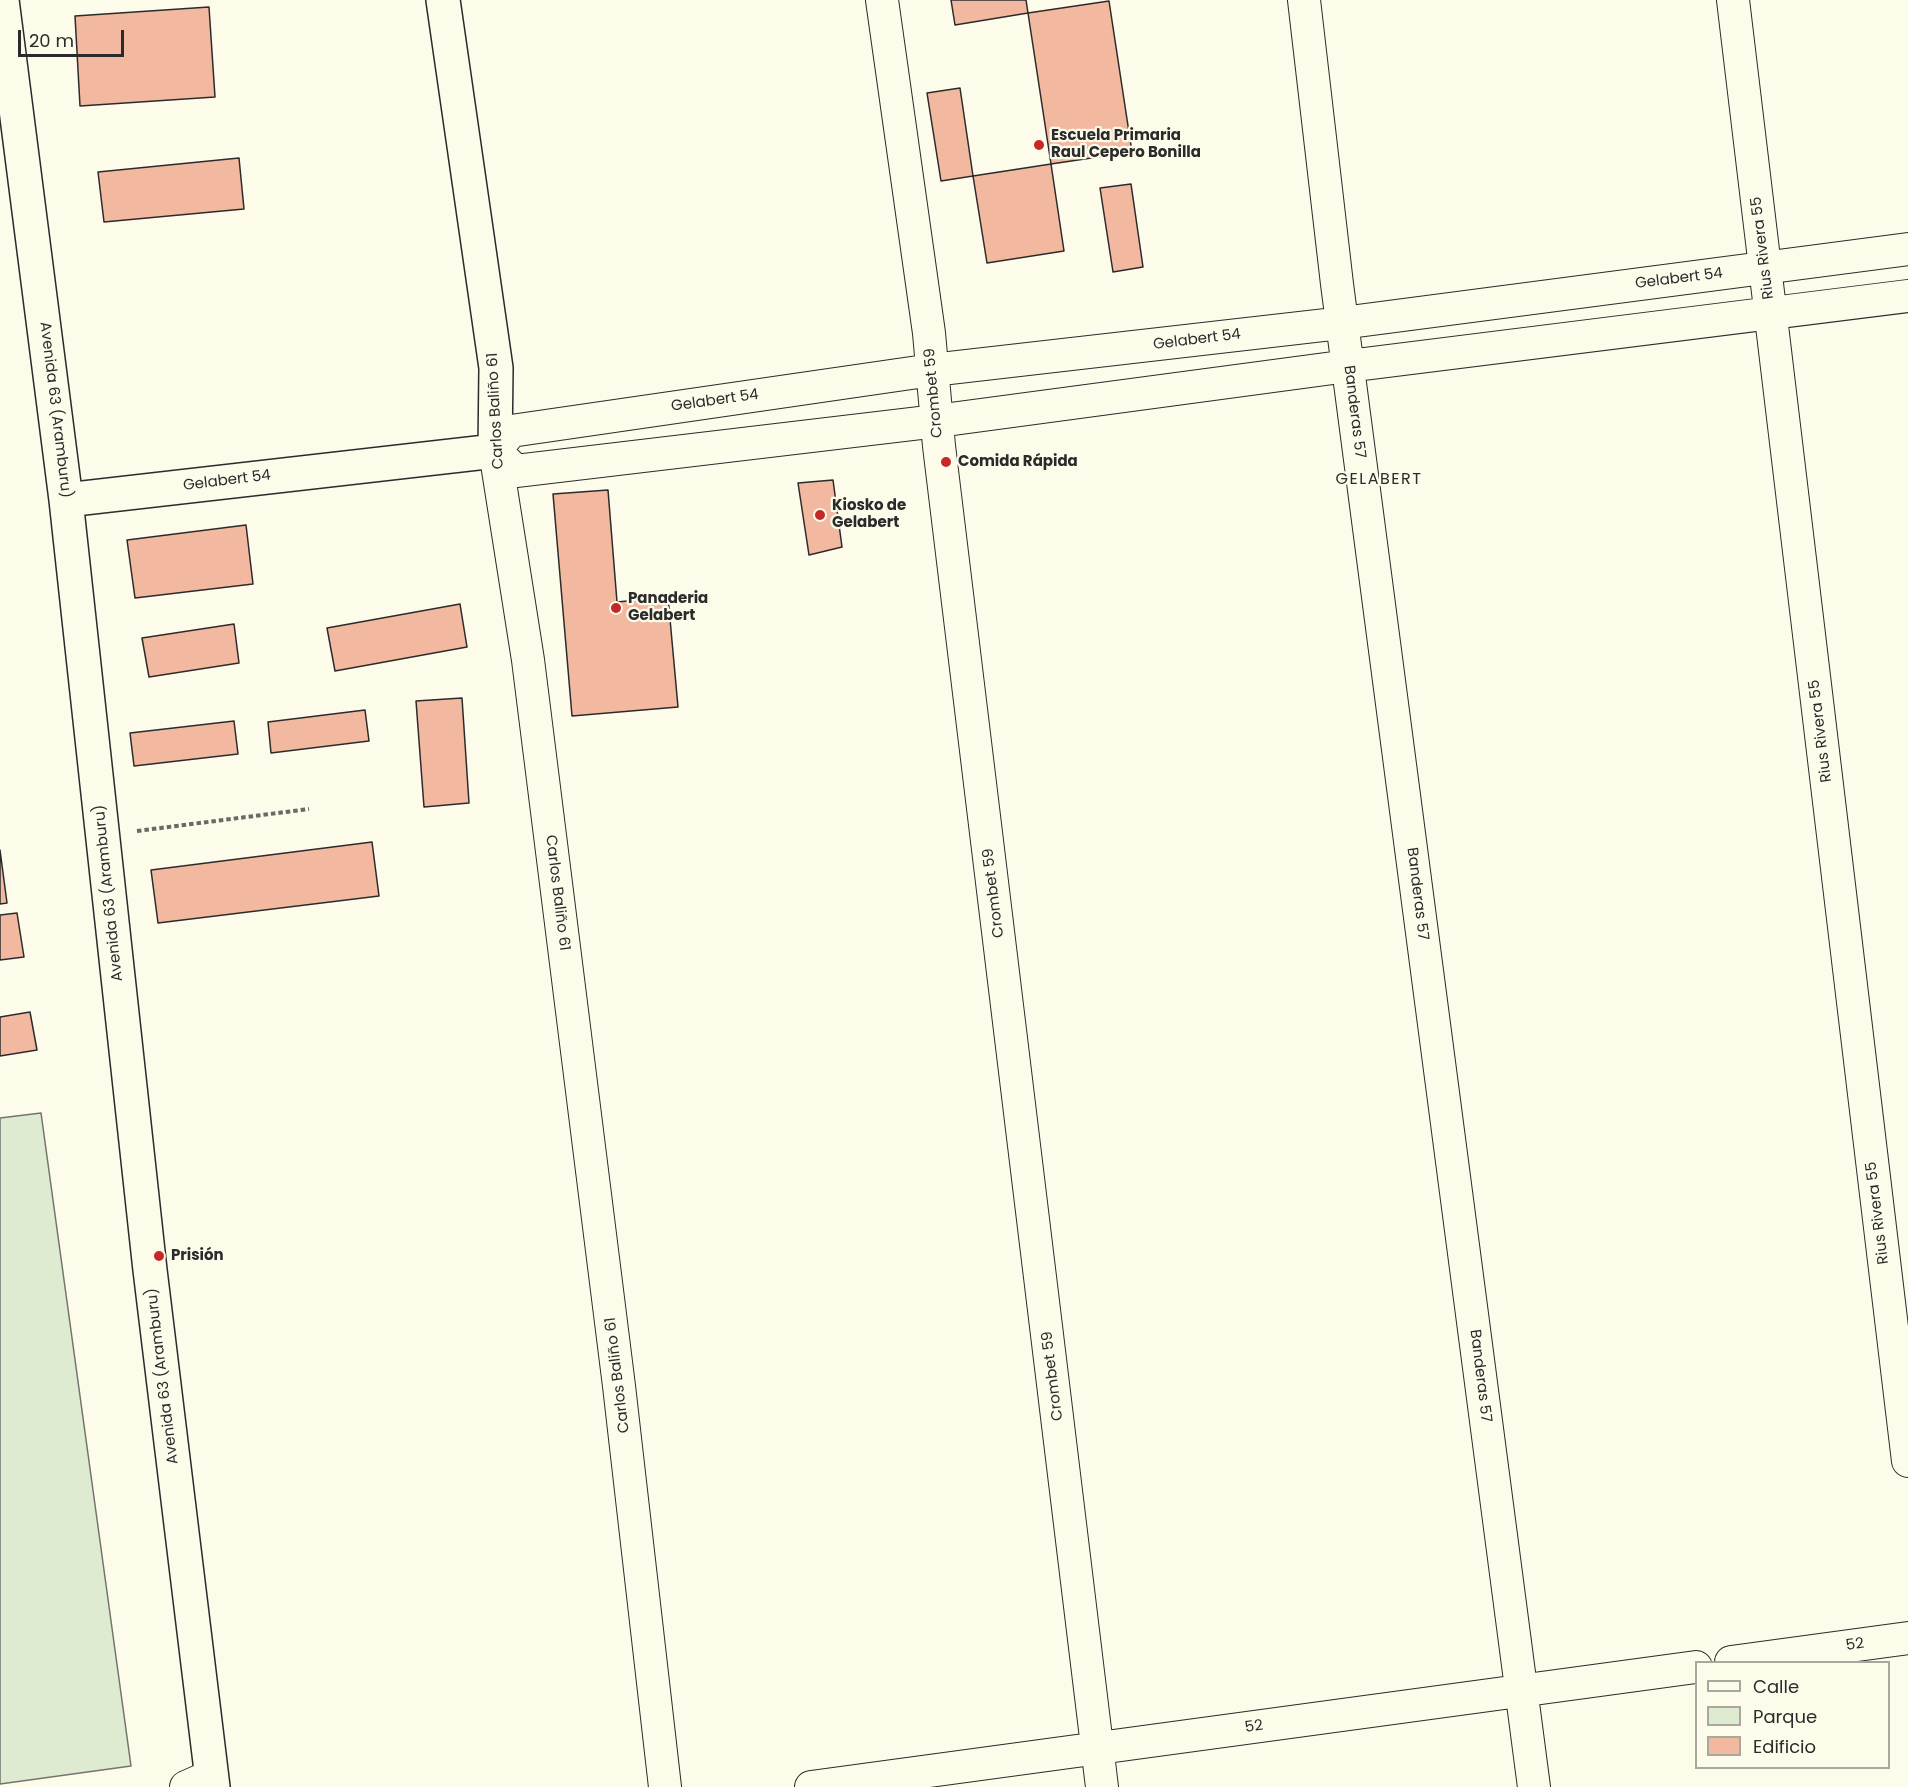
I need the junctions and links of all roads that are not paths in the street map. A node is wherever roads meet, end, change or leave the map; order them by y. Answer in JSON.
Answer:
{"nodes":[{"id":1,"x":2,"y":0,"type":"edge"},
{"id":2,"x":443,"y":0,"type":"edge"},
{"id":3,"x":882,"y":0,"type":"edge"},
{"id":4,"x":1304,"y":0,"type":"edge"},
{"id":5,"x":1733,"y":0,"type":"edge"},
{"id":6,"x":1908,"y":249,"type":"edge"},
{"id":7,"x":1765,"y":268,"type":"junction"},
{"id":8,"x":1908,"y":296,"type":"edge"},
{"id":9,"x":1771,"y":313,"type":"junction"},
{"id":10,"x":1342,"y":322,"type":"junction"},
{"id":11,"x":1348,"y":366,"type":"junction"},
{"id":12,"x":932,"y":370,"type":"junction"},
{"id":13,"x":937,"y":421,"type":"junction"},
{"id":14,"x":495,"y":451,"type":"junction"},
{"id":15,"x":66,"y":500,"type":"junction"},
{"id":16,"x":1908,"y":1461,"type":"edge"},
{"id":17,"x":1908,"y":1638,"type":"edge"},
{"id":18,"x":1738,"y":1661,"type":"edge"},
{"id":19,"x":1695,"y":1667,"type":"edge"},
{"id":20,"x":1521,"y":1691,"type":"junction"},
{"id":21,"x":1098,"y":1748,"type":"junction"},
{"id":22,"x":203,"y":1783,"type":"edge"},
{"id":23,"x":665,"y":1787,"type":"edge"},
{"id":24,"x":811,"y":1787,"type":"edge"},
{"id":25,"x":1102,"y":1787,"type":"edge"},
{"id":26,"x":1534,"y":1787,"type":"edge"}],
"edges":[{"from":1,"to":15,"type":"main road","name":"Avenida 63 (Aramburu)"},
{"from":2,"to":14,"type":"main road","name":"Carlos Baliño 61"},
{"from":3,"to":12,"type":"street","name":"Crombet 59"},
{"from":4,"to":10,"type":"street","name":"Banderas 57"},
{"from":5,"to":7,"type":"street","name":"Rius Rivera 55"},
{"from":6,"to":7,"type":"street","name":"Gelabert 54"},
{"from":7,"to":9,"type":"street","name":"Rius Rivera 55"},
{"from":7,"to":10,"type":"street","name":"Gelabert 54"},
{"from":8,"to":9,"type":"street"},
{"from":9,"to":11,"type":"street"},
{"from":9,"to":16,"type":"street","name":"Rius Rivera 55"},
{"from":10,"to":11,"type":"street","name":"Banderas 57"},
{"from":10,"to":12,"type":"street","name":"Gelabert 54"},
{"from":11,"to":13,"type":"street"},
{"from":11,"to":20,"type":"street","name":"Banderas 57"},
{"from":12,"to":13,"type":"street","name":"Crombet 59"},
{"from":12,"to":14,"type":"street","name":"Gelabert 54"},
{"from":13,"to":14,"type":"street"},
{"from":13,"to":21,"type":"street","name":"Crombet 59"},
{"from":14,"to":15,"type":"main road","name":"Gelabert 54"},
{"from":14,"to":23,"type":"street","name":"Carlos Baliño 61"},
{"from":15,"to":22,"type":"main road","name":"Avenida 63 (Aramburu)"},
{"from":17,"to":18,"type":"street","name":"52"},
{"from":19,"to":20,"type":"street","name":"52"},
{"from":20,"to":21,"type":"street","name":"52"},
{"from":20,"to":26,"type":"street","name":"Banderas 57"},
{"from":21,"to":24,"type":"street","name":"52"},
{"from":21,"to":25,"type":"street","name":"Crombet 59"}]}
